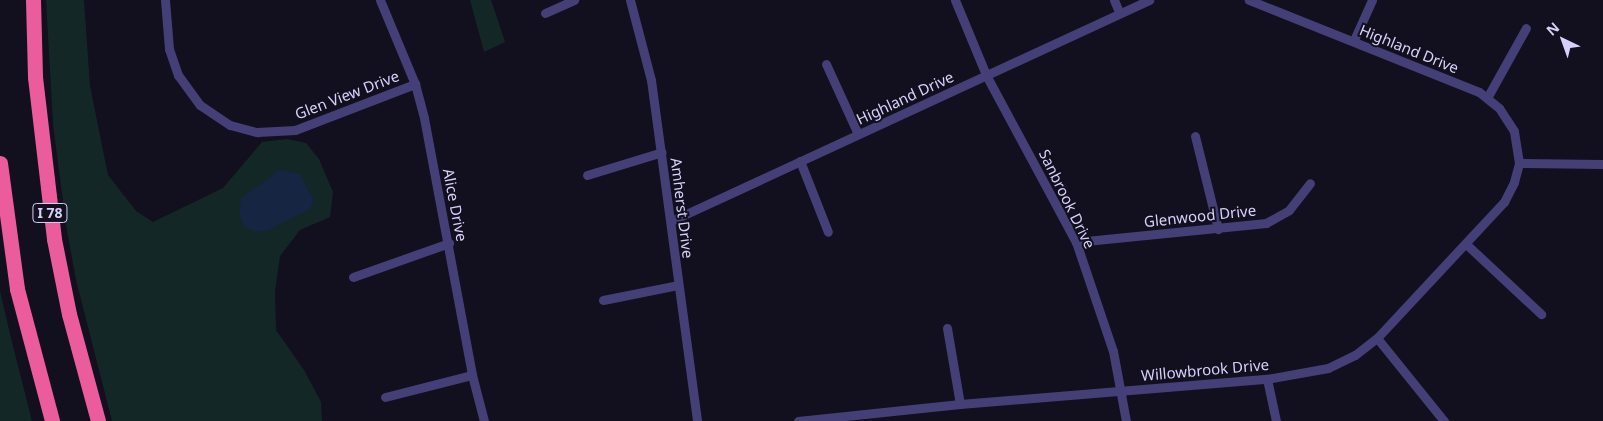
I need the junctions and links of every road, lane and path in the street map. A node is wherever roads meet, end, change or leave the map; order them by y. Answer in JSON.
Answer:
{"nodes":[{"id":1,"x":33,"y":0,"type":"edge"},
{"id":2,"x":166,"y":0,"type":"edge"},
{"id":3,"x":380,"y":0,"type":"edge"},
{"id":4,"x":574,"y":0,"type":"edge"},
{"id":5,"x":630,"y":0,"type":"edge"},
{"id":6,"x":955,"y":0,"type":"edge"},
{"id":7,"x":1114,"y":0,"type":"edge"},
{"id":8,"x":1149,"y":0,"type":"edge"},
{"id":9,"x":1249,"y":0,"type":"edge"},
{"id":10,"x":1372,"y":0,"type":"edge"},
{"id":11,"x":1119,"y":12,"type":"junction"},
{"id":12,"x":545,"y":13,"type":"dead end"},
{"id":13,"x":1526,"y":28,"type":"dead end"},
{"id":14,"x":1354,"y":40,"type":"junction"},
{"id":15,"x":826,"y":64,"type":"dead end"},
{"id":16,"x":986,"y":75,"type":"junction"},
{"id":17,"x":415,"y":84,"type":"junction"},
{"id":18,"x":1487,"y":98,"type":"junction"},
{"id":19,"x":858,"y":134,"type":"junction"},
{"id":20,"x":1195,"y":136,"type":"dead end"},
{"id":21,"x":662,"y":152,"type":"junction"},
{"id":22,"x":800,"y":162,"type":"junction"},
{"id":23,"x":0,"y":163,"type":"edge"},
{"id":24,"x":1519,"y":163,"type":"junction"},
{"id":25,"x":1603,"y":164,"type":"edge"},
{"id":26,"x":586,"y":175,"type":"dead end"},
{"id":27,"x":1310,"y":183,"type":"dead end"},
{"id":28,"x":671,"y":221,"type":"junction"},
{"id":29,"x":1218,"y":229,"type":"junction"},
{"id":30,"x":828,"y":232,"type":"dead end"},
{"id":31,"x":1076,"y":242,"type":"junction"},
{"id":32,"x":449,"y":244,"type":"junction"},
{"id":33,"x":1466,"y":244,"type":"junction"},
{"id":34,"x":353,"y":277,"type":"dead end"},
{"id":35,"x":678,"y":285,"type":"junction"},
{"id":36,"x":603,"y":300,"type":"dead end"},
{"id":37,"x":1541,"y":314,"type":"dead end"},
{"id":38,"x":947,"y":328,"type":"dead end"},
{"id":39,"x":1377,"y":338,"type":"junction"},
{"id":40,"x":472,"y":375,"type":"junction"},
{"id":41,"x":1267,"y":379,"type":"junction"},
{"id":42,"x":1121,"y":391,"type":"junction"},
{"id":43,"x":385,"y":397,"type":"dead end"},
{"id":44,"x":960,"y":404,"type":"junction"},
{"id":45,"x":52,"y":421,"type":"edge"},
{"id":46,"x":98,"y":421,"type":"edge"},
{"id":47,"x":484,"y":421,"type":"edge"},
{"id":48,"x":697,"y":421,"type":"edge"},
{"id":49,"x":798,"y":421,"type":"edge"},
{"id":50,"x":1126,"y":421,"type":"edge"},
{"id":51,"x":1276,"y":421,"type":"edge"},
{"id":52,"x":1444,"y":421,"type":"edge"}],
"edges":[{"from":1,"to":46,"type":"highway","number":"I 78"},
{"from":2,"to":17,"type":"street","name":"Glen View Drive"},
{"from":3,"to":17,"type":"street","name":"Alice Drive"},
{"from":4,"to":12,"type":"street"},
{"from":5,"to":21,"type":"street","name":"Amherst Drive"},
{"from":6,"to":16,"type":"street","name":"Sanbrook Drive"},
{"from":7,"to":11,"type":"street"},
{"from":8,"to":11,"type":"street","name":"Highland Drive"},
{"from":9,"to":14,"type":"street","name":"Highland Drive"},
{"from":10,"to":14,"type":"street"},
{"from":11,"to":16,"type":"street","name":"Highland Drive"},
{"from":13,"to":18,"type":"street"},
{"from":14,"to":18,"type":"street","name":"Highland Drive"},
{"from":15,"to":19,"type":"street"},
{"from":16,"to":19,"type":"street","name":"Highland Drive"},
{"from":16,"to":31,"type":"street","name":"Sanbrook Drive"},
{"from":17,"to":32,"type":"street","name":"Alice Drive"},
{"from":18,"to":24,"type":"street","name":"Highland Drive"},
{"from":19,"to":22,"type":"street","name":"Highland Drive"},
{"from":20,"to":29,"type":"street"},
{"from":21,"to":26,"type":"street"},
{"from":21,"to":28,"type":"street","name":"Amherst Drive"},
{"from":22,"to":28,"type":"street","name":"Highland Drive"},
{"from":22,"to":30,"type":"street"},
{"from":23,"to":45,"type":"highway"},
{"from":24,"to":25,"type":"street"},
{"from":24,"to":33,"type":"street","name":"Willowbrook Drive"},
{"from":27,"to":29,"type":"street","name":"Glenwood Drive"},
{"from":28,"to":35,"type":"street","name":"Amherst Drive"},
{"from":29,"to":31,"type":"street","name":"Glenwood Drive"},
{"from":31,"to":42,"type":"street","name":"Sanbrook Drive"},
{"from":32,"to":34,"type":"street"},
{"from":32,"to":40,"type":"street","name":"Alice Drive"},
{"from":33,"to":37,"type":"street"},
{"from":33,"to":39,"type":"street","name":"Willowbrook Drive"},
{"from":35,"to":36,"type":"street"},
{"from":35,"to":48,"type":"street","name":"Amherst Drive"},
{"from":38,"to":44,"type":"street"},
{"from":39,"to":41,"type":"street","name":"Willowbrook Drive"},
{"from":39,"to":52,"type":"street"},
{"from":40,"to":43,"type":"street"},
{"from":40,"to":47,"type":"street","name":"Alice Drive"},
{"from":41,"to":42,"type":"street","name":"Willowbrook Drive"},
{"from":41,"to":51,"type":"street"},
{"from":42,"to":44,"type":"street","name":"Willowbrook Drive"},
{"from":42,"to":50,"type":"street","name":"Sanbrook Drive"},
{"from":44,"to":49,"type":"street","name":"Willowbrook Drive"}]}
